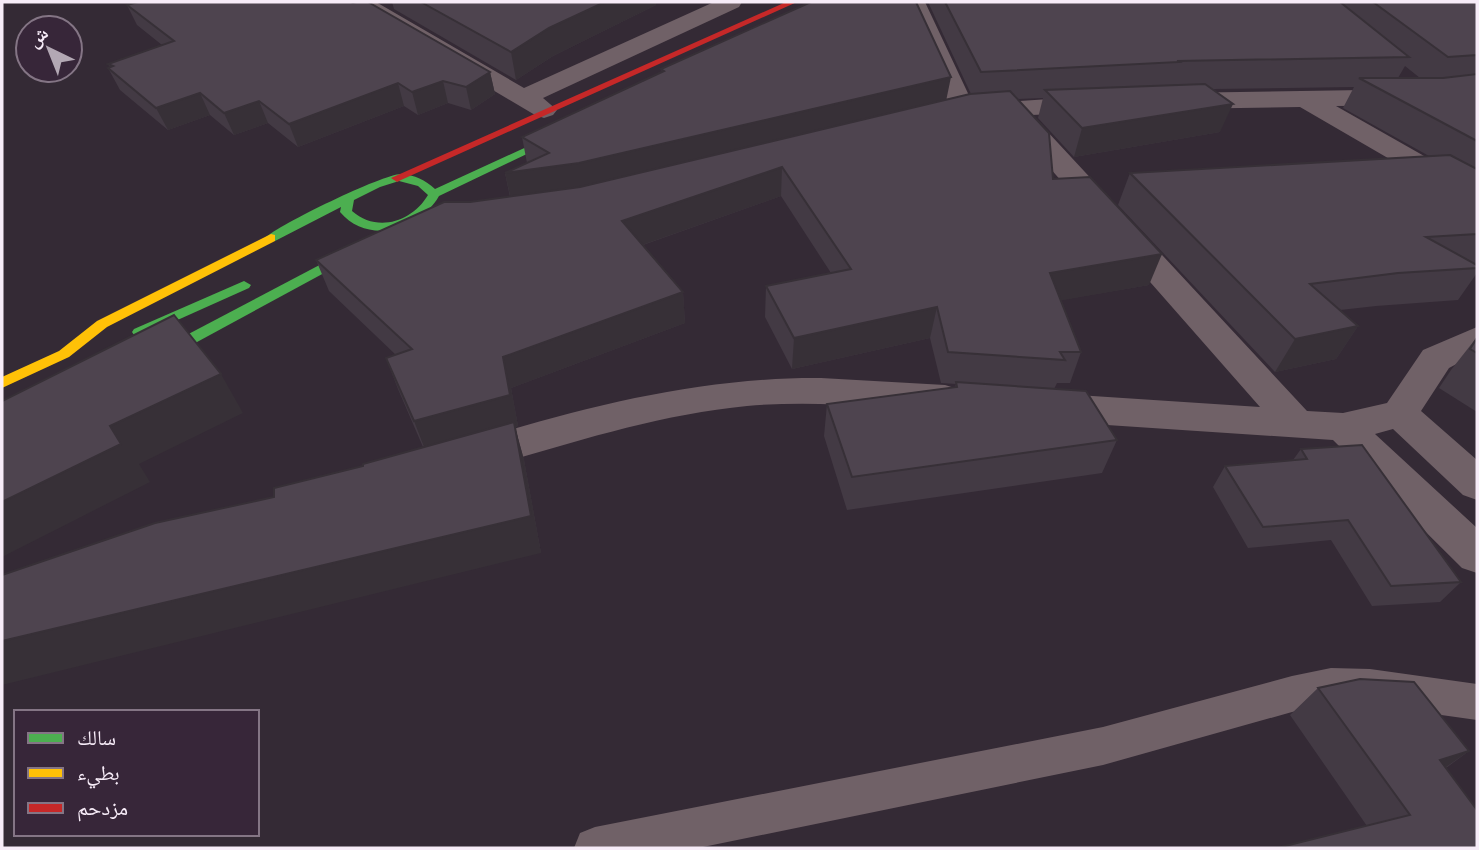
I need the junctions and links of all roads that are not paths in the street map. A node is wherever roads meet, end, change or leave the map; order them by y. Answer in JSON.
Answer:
{"nodes":[{"id":1,"x":361,"y":2,"type":"edge"},
{"id":2,"x":731,"y":2,"type":"edge"},
{"id":3,"x":793,"y":2,"type":"edge"},
{"id":4,"x":914,"y":2,"type":"edge"},
{"id":5,"x":1393,"y":71,"type":"edge"},
{"id":6,"x":1477,"y":90,"type":"edge"},
{"id":7,"x":1301,"y":97,"type":"junction"},
{"id":8,"x":1424,"y":97,"type":"junction"},
{"id":9,"x":523,"y":98,"type":"junction"},
{"id":10,"x":1155,"y":102,"type":"edge"},
{"id":11,"x":1115,"y":103,"type":"edge"},
{"id":12,"x":1012,"y":109,"type":"junction"},
{"id":13,"x":964,"y":112,"type":"junction"},
{"id":14,"x":549,"y":113,"type":"junction"},
{"id":15,"x":937,"y":118,"type":"edge"},
{"id":16,"x":582,"y":126,"type":"edge"},
{"id":17,"x":397,"y":178,"type":"junction"},
{"id":18,"x":1477,"y":198,"type":"edge"},
{"id":19,"x":348,"y":199,"type":"junction"},
{"id":20,"x":439,"y":205,"type":"junction"},
{"id":21,"x":479,"y":205,"type":"edge"},
{"id":22,"x":406,"y":222,"type":"junction"},
{"id":23,"x":375,"y":227,"type":"junction"},
{"id":24,"x":315,"y":253,"type":"dead end"},
{"id":25,"x":254,"y":280,"type":"dead end"},
{"id":26,"x":126,"y":338,"type":"edge"},
{"id":27,"x":1477,"y":339,"type":"edge"},
{"id":28,"x":100,"y":348,"type":"dead end"},
{"id":29,"x":64,"y":354,"type":"junction"},
{"id":30,"x":134,"y":369,"type":"edge"},
{"id":31,"x":2,"y":383,"type":"edge"},
{"id":32,"x":1400,"y":414,"type":"junction"},
{"id":33,"x":1297,"y":424,"type":"junction"},
{"id":34,"x":1343,"y":427,"type":"junction"},
{"id":35,"x":441,"y":466,"type":"edge"},
{"id":36,"x":1477,"y":484,"type":"edge"},
{"id":37,"x":1477,"y":555,"type":"edge"},
{"id":38,"x":1477,"y":702,"type":"edge"},
{"id":39,"x":594,"y":848,"type":"edge"}],
"edges":[{"from":1,"to":9,"type":"street"},
{"from":2,"to":9,"type":"street"},
{"from":3,"to":14,"type":"main road"},
{"from":4,"to":13,"type":"street"},
{"from":5,"to":8,"type":"street"},
{"from":6,"to":8,"type":"street"},
{"from":7,"to":8,"type":"street"},
{"from":7,"to":10,"type":"street"},
{"from":7,"to":18,"type":"street"},
{"from":9,"to":14,"type":"street"},
{"from":11,"to":12,"type":"street"},
{"from":12,"to":13,"type":"street"},
{"from":12,"to":33,"type":"street"},
{"from":13,"to":15,"type":"street"},
{"from":14,"to":17,"type":"main road"},
{"from":16,"to":20,"type":"main road"},
{"from":17,"to":19,"type":"main road"},
{"from":17,"to":20,"type":"main road"},
{"from":19,"to":23,"type":"main road"},
{"from":19,"to":29,"type":"main road"},
{"from":20,"to":21,"type":"street"},
{"from":20,"to":22,"type":"street"},
{"from":22,"to":23,"type":"main road"},
{"from":22,"to":30,"type":"main road"},
{"from":23,"to":24,"type":"main road"},
{"from":25,"to":26,"type":"main road"},
{"from":27,"to":32,"type":"street"},
{"from":28,"to":29,"type":"main road"},
{"from":29,"to":31,"type":"main road"},
{"from":32,"to":34,"type":"street"},
{"from":32,"to":36,"type":"street"},
{"from":33,"to":34,"type":"street"},
{"from":33,"to":35,"type":"street"},
{"from":34,"to":37,"type":"street"},
{"from":38,"to":39,"type":"lane"}]}
